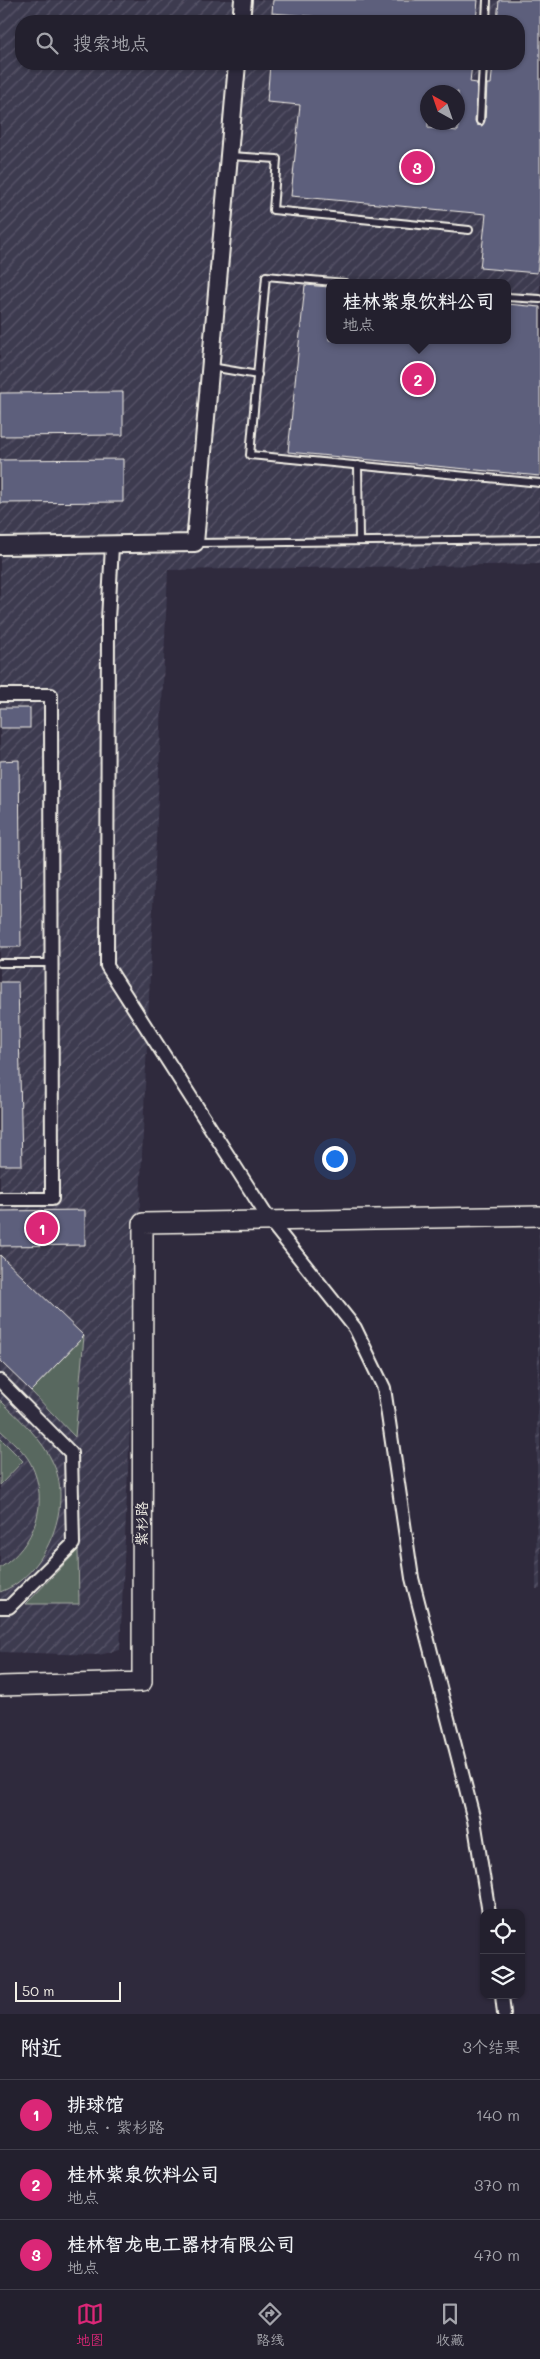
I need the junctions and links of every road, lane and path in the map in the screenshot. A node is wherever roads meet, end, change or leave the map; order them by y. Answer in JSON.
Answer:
{"nodes":[{"id":1,"x":243,"y":0,"type":"edge"},
{"id":2,"x":487,"y":0,"type":"edge"},
{"id":3,"x":242,"y":15,"type":"edge"},
{"id":4,"x":486,"y":15,"type":"edge"},
{"id":5,"x":236,"y":70,"type":"edge"},
{"id":6,"x":483,"y":70,"type":"edge"},
{"id":7,"x":480,"y":121,"type":"dead end"},
{"id":8,"x":229,"y":156,"type":"junction"},
{"id":9,"x":469,"y":230,"type":"dead end"},
{"id":10,"x":326,"y":281,"type":"edge"},
{"id":11,"x":511,"y":296,"type":"edge"},
{"id":12,"x":540,"y":299,"type":"edge"},
{"id":13,"x":210,"y":366,"type":"junction"},
{"id":14,"x":258,"y":375,"type":"junction"},
{"id":15,"x":358,"y":465,"type":"junction"},
{"id":16,"x":540,"y":483,"type":"edge"},
{"id":17,"x":540,"y":539,"type":"edge"},
{"id":18,"x":359,"y":541,"type":"junction"},
{"id":19,"x":195,"y":543,"type":"junction"},
{"id":20,"x":0,"y":546,"type":"edge"},
{"id":21,"x":112,"y":546,"type":"junction"},
{"id":22,"x":0,"y":695,"type":"edge"},
{"id":23,"x":0,"y":963,"type":"edge"},
{"id":24,"x":51,"y":963,"type":"junction"},
{"id":25,"x":0,"y":1199,"type":"edge"},
{"id":26,"x":540,"y":1216,"type":"edge"},
{"id":27,"x":270,"y":1221,"type":"junction"},
{"id":28,"x":0,"y":1382,"type":"edge"},
{"id":29,"x":0,"y":1607,"type":"edge"},
{"id":30,"x":0,"y":1686,"type":"edge"},
{"id":31,"x":488,"y":1909,"type":"edge"},
{"id":32,"x":502,"y":1999,"type":"edge"},
{"id":33,"x":504,"y":2014,"type":"edge"}],
"edges":[{"from":1,"to":3,"type":"street"},
{"from":2,"to":4,"type":"lane"},
{"from":5,"to":8,"type":"street"},
{"from":6,"to":7,"type":"lane"},
{"from":8,"to":9,"type":"lane"},
{"from":8,"to":13,"type":"street"},
{"from":10,"to":14,"type":"lane"},
{"from":11,"to":12,"type":"lane"},
{"from":13,"to":14,"type":"lane"},
{"from":13,"to":19,"type":"street"},
{"from":14,"to":15,"type":"lane"},
{"from":15,"to":16,"type":"lane"},
{"from":15,"to":18,"type":"lane"},
{"from":17,"to":18,"type":"lane"},
{"from":18,"to":19,"type":"lane"},
{"from":19,"to":21,"type":"street"},
{"from":20,"to":21,"type":"street"},
{"from":21,"to":27,"type":"street"},
{"from":22,"to":24,"type":"street"},
{"from":23,"to":24,"type":"lane"},
{"from":24,"to":25,"type":"street"},
{"from":26,"to":27,"type":"main road"},
{"from":27,"to":30,"type":"main road","name":"紫杉路"},
{"from":27,"to":31,"type":"street"},
{"from":28,"to":29,"type":"street"},
{"from":32,"to":33,"type":"street"}]}
